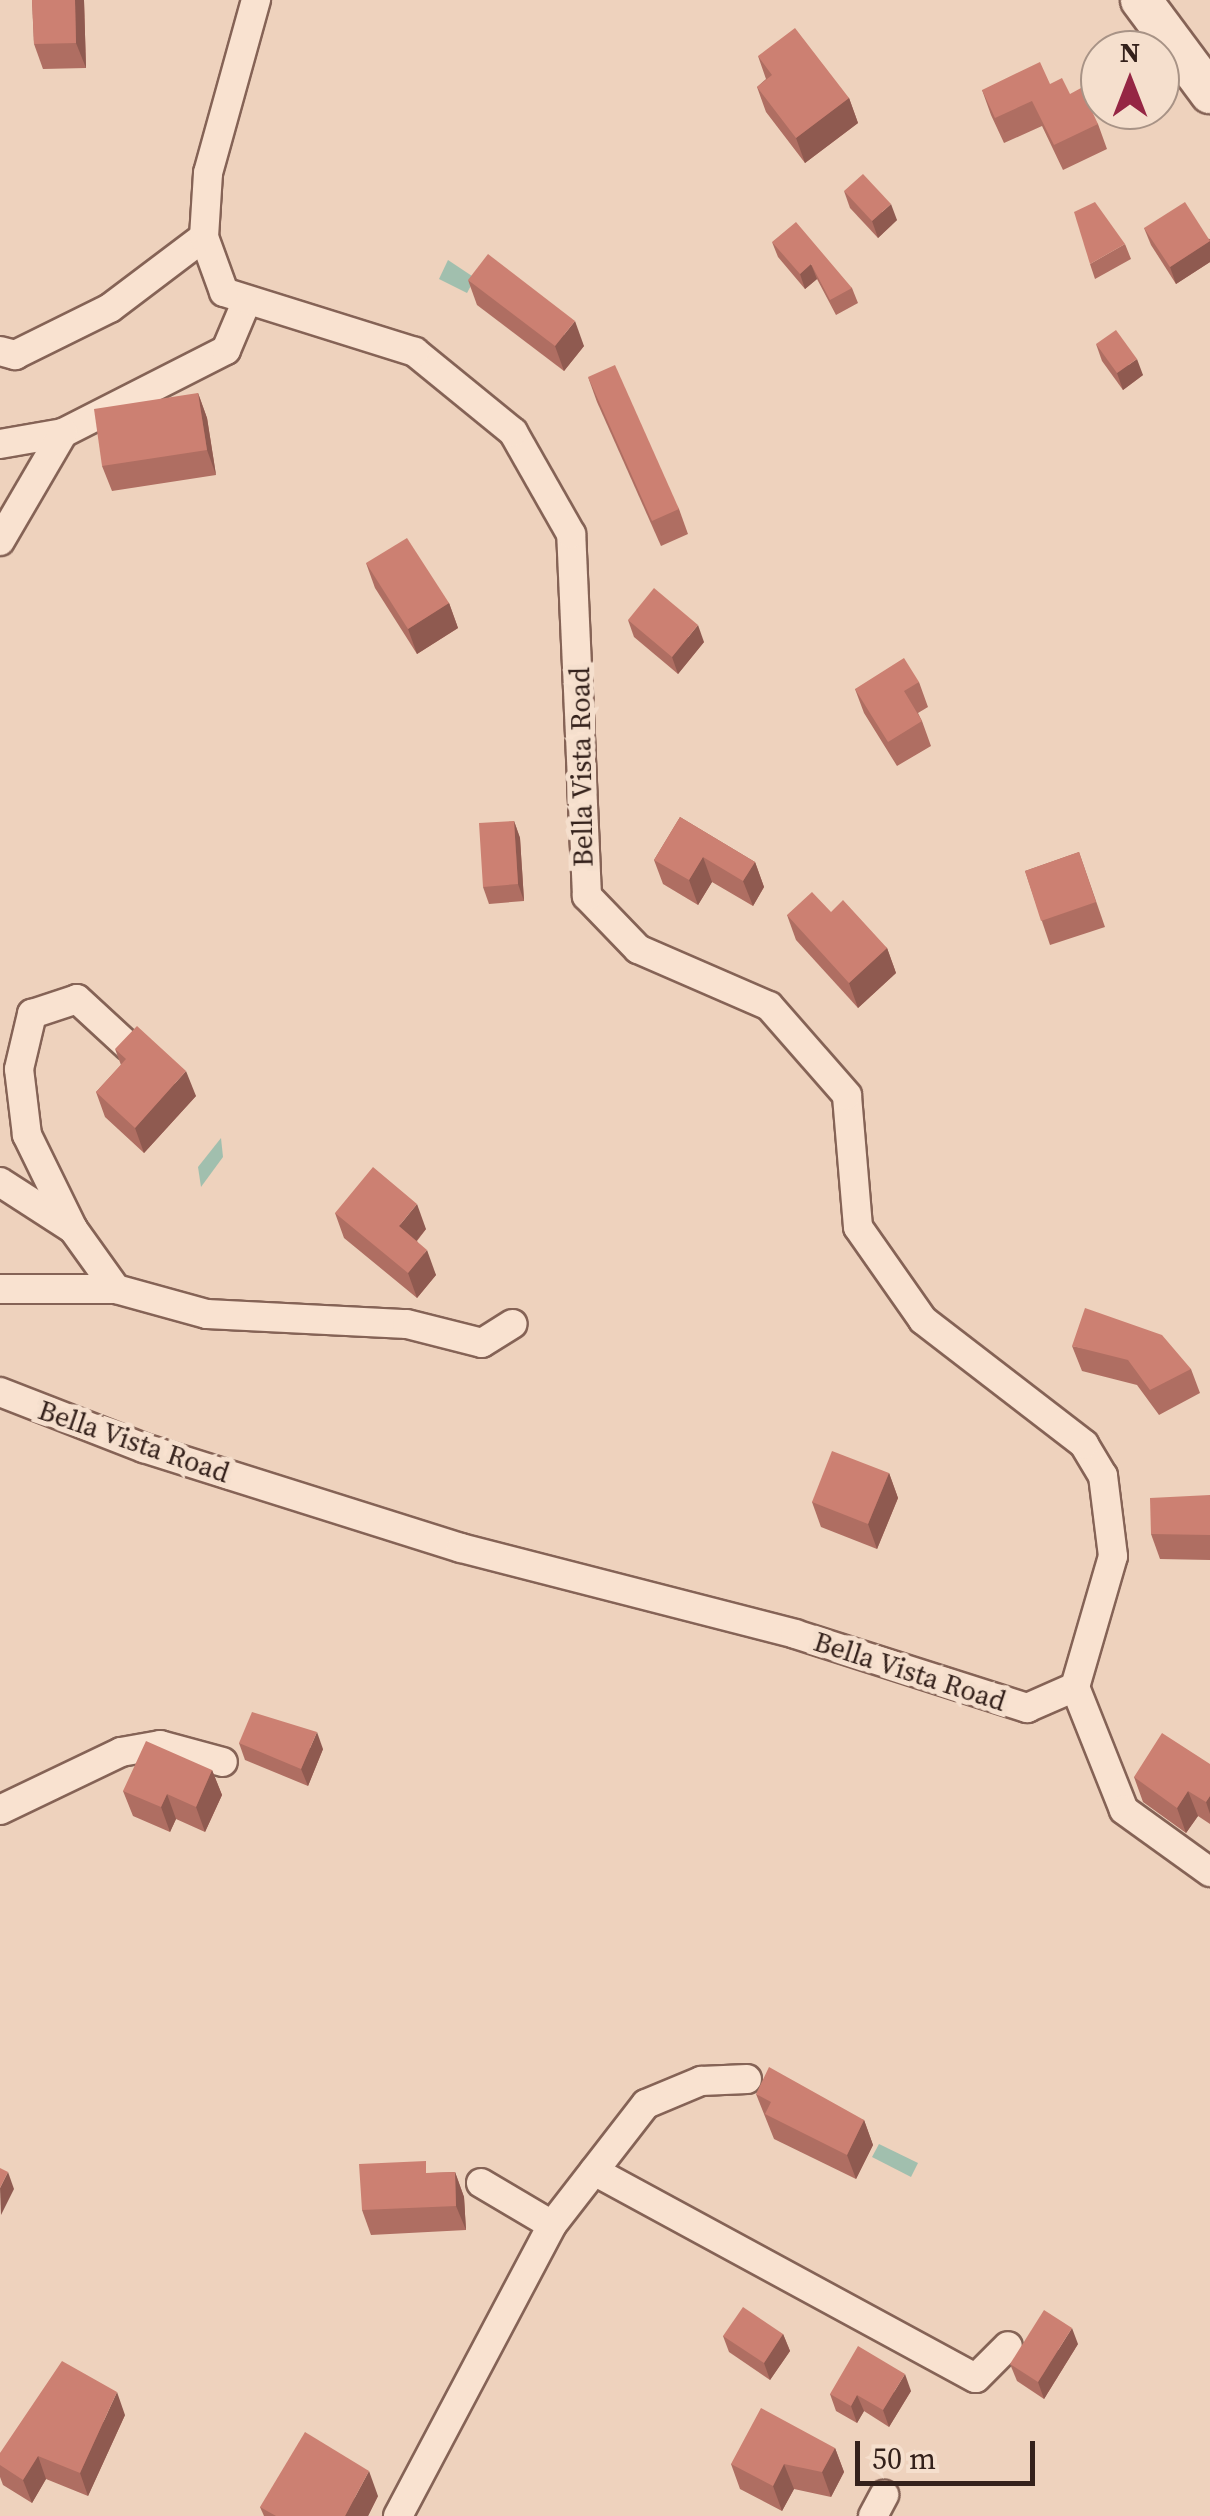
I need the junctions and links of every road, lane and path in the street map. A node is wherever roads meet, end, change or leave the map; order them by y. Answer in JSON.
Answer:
{"nodes":[{"id":1,"x":256,"y":0,"type":"edge"},
{"id":2,"x":1141,"y":0,"type":"edge"},
{"id":3,"x":1210,"y":93,"type":"edge"},
{"id":4,"x":204,"y":237,"type":"junction"},
{"id":5,"x":244,"y":305,"type":"junction"},
{"id":6,"x":0,"y":351,"type":"edge"},
{"id":7,"x":63,"y":433,"type":"junction"},
{"id":8,"x":0,"y":444,"type":"edge"},
{"id":9,"x":0,"y":541,"type":"edge"},
{"id":10,"x":128,"y":1046,"type":"edge"},
{"id":11,"x":0,"y":1182,"type":"edge"},
{"id":12,"x":73,"y":1229,"type":"junction"},
{"id":13,"x":0,"y":1289,"type":"edge"},
{"id":14,"x":116,"y":1290,"type":"junction"},
{"id":15,"x":514,"y":1324,"type":"dead end"},
{"id":16,"x":0,"y":1392,"type":"edge"},
{"id":17,"x":1075,"y":1687,"type":"junction"},
{"id":18,"x":224,"y":1762,"type":"dead end"},
{"id":19,"x":0,"y":1810,"type":"edge"},
{"id":20,"x":1210,"y":1872,"type":"edge"},
{"id":21,"x":747,"y":2080,"type":"dead end"},
{"id":22,"x":594,"y":2170,"type":"junction"},
{"id":23,"x":481,"y":2183,"type":"dead end"},
{"id":24,"x":552,"y":2225,"type":"junction"},
{"id":25,"x":1008,"y":2346,"type":"dead end"},
{"id":26,"x":398,"y":2516,"type":"edge"}],
"edges":[{"from":1,"to":4,"type":"street"},
{"from":2,"to":3,"type":"street"},
{"from":4,"to":5,"type":"street"},
{"from":4,"to":6,"type":"street"},
{"from":5,"to":7,"type":"street"},
{"from":5,"to":17,"type":"street","name":"Bella Vista Road"},
{"from":7,"to":8,"type":"street"},
{"from":7,"to":9,"type":"street"},
{"from":10,"to":12,"type":"street"},
{"from":11,"to":12,"type":"street"},
{"from":12,"to":14,"type":"street"},
{"from":13,"to":14,"type":"street"},
{"from":14,"to":15,"type":"street"},
{"from":16,"to":17,"type":"street","name":"Bella Vista Road"},
{"from":17,"to":20,"type":"street"},
{"from":18,"to":19,"type":"street"},
{"from":21,"to":22,"type":"street"},
{"from":22,"to":24,"type":"street"},
{"from":22,"to":25,"type":"street"},
{"from":23,"to":24,"type":"street"},
{"from":24,"to":26,"type":"street"}]}
